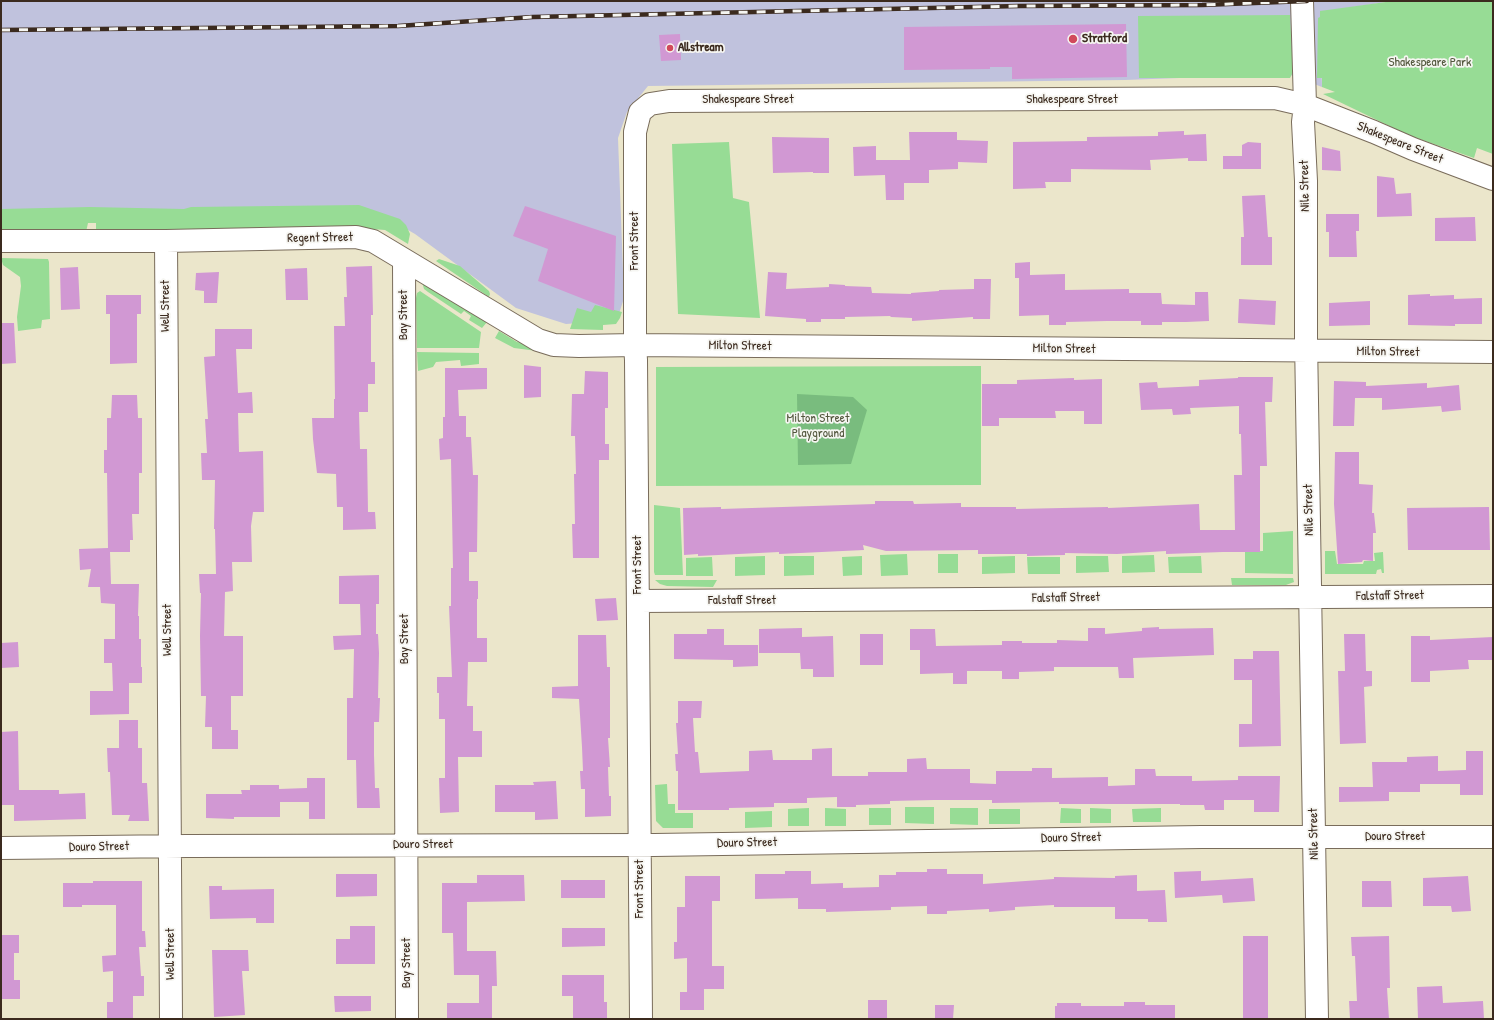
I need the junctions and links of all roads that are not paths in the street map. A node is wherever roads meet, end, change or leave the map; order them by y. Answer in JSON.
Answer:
{"nodes":[{"id":1,"x":1302,"y":1,"type":"edge"},
{"id":2,"x":1304,"y":105,"type":"junction"},
{"id":3,"x":640,"y":112,"type":"joint"},
{"id":4,"x":1493,"y":179,"type":"edge"},
{"id":5,"x":1,"y":241,"type":"edge"},
{"id":6,"x":166,"y":241,"type":"junction"},
{"id":7,"x":404,"y":260,"type":"junction"},
{"id":8,"x":635,"y":345,"type":"junction"},
{"id":9,"x":1306,"y":351,"type":"junction"},
{"id":10,"x":1493,"y":352,"type":"edge"},
{"id":11,"x":1493,"y":596,"type":"edge"},
{"id":12,"x":1311,"y":597,"type":"junction"},
{"id":13,"x":638,"y":601,"type":"junction"},
{"id":14,"x":1314,"y":837,"type":"junction"},
{"id":15,"x":1493,"y":837,"type":"edge"},
{"id":16,"x":406,"y":845,"type":"junction"},
{"id":17,"x":640,"y":845,"type":"junction"},
{"id":18,"x":170,"y":846,"type":"junction"},
{"id":19,"x":1,"y":848,"type":"edge"},
{"id":20,"x":171,"y":1019,"type":"edge"},
{"id":21,"x":407,"y":1019,"type":"edge"},
{"id":22,"x":641,"y":1019,"type":"edge"},
{"id":23,"x":1317,"y":1019,"type":"edge"}],
"edges":[{"from":1,"to":2,"type":"street","name":"Nile Street"},
{"from":2,"to":3,"type":"street","name":"Shakespeare Street"},
{"from":2,"to":4,"type":"street","name":"Shakespeare Street"},
{"from":2,"to":9,"type":"street","name":"Nile Street"},
{"from":3,"to":8,"type":"street","name":"Front Street"},
{"from":5,"to":6,"type":"street","name":"Regent Street"},
{"from":6,"to":7,"type":"street","name":"Regent Street"},
{"from":6,"to":18,"type":"street","name":"Well Street"},
{"from":7,"to":8,"type":"street","name":"Regent Street"},
{"from":7,"to":16,"type":"street","name":"Bay Street"},
{"from":8,"to":9,"type":"street","name":"Milton Street"},
{"from":8,"to":13,"type":"street","name":"Front Street"},
{"from":9,"to":10,"type":"street","name":"Milton Street"},
{"from":9,"to":12,"type":"street","name":"Nile Street"},
{"from":11,"to":12,"type":"street","name":"Falstaff Street"},
{"from":12,"to":13,"type":"street","name":"Falstaff Street"},
{"from":12,"to":14,"type":"street","name":"Nile Street"},
{"from":13,"to":17,"type":"street","name":"Front Street"},
{"from":14,"to":15,"type":"street","name":"Douro Street"},
{"from":14,"to":17,"type":"street","name":"Douro Street"},
{"from":14,"to":23,"type":"street","name":"Nile Street"},
{"from":16,"to":17,"type":"street","name":"Douro Street"},
{"from":16,"to":18,"type":"street","name":"Douro Street"},
{"from":16,"to":21,"type":"street","name":"Bay Street"},
{"from":17,"to":22,"type":"street","name":"Front Street"},
{"from":18,"to":19,"type":"street","name":"Douro Street"},
{"from":18,"to":20,"type":"street","name":"Well Street"}]}
